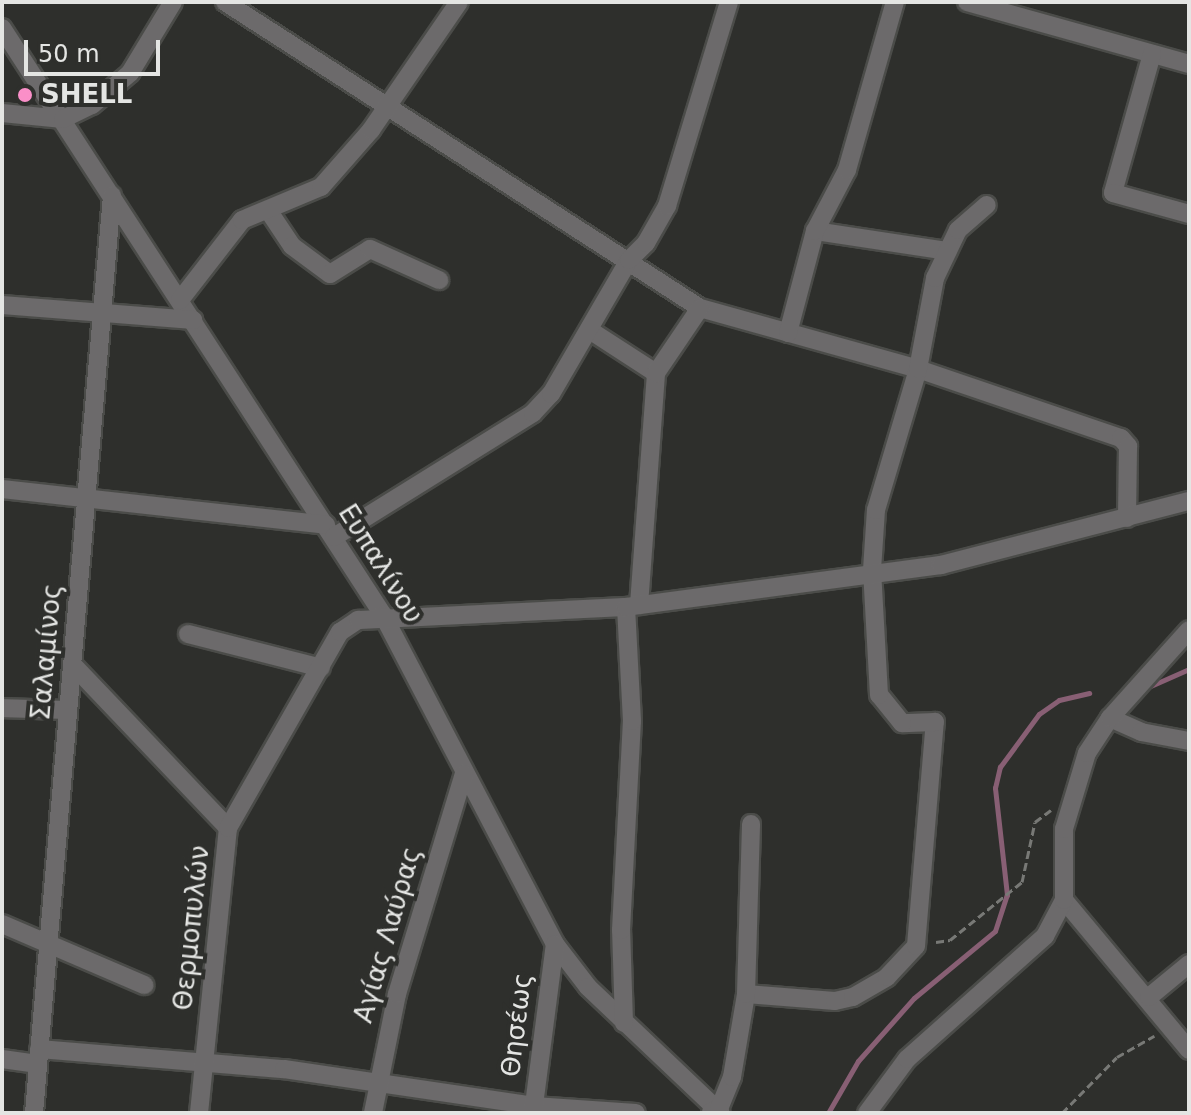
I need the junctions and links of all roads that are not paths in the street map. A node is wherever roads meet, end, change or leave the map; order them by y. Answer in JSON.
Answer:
{"nodes":[{"id":1,"x":173,"y":2,"type":"edge"},
{"id":2,"x":225,"y":2,"type":"edge"},
{"id":3,"x":459,"y":2,"type":"edge"},
{"id":4,"x":729,"y":2,"type":"edge"},
{"id":5,"x":895,"y":2,"type":"edge"},
{"id":6,"x":967,"y":2,"type":"edge"},
{"id":7,"x":1019,"y":9,"type":"edge"},
{"id":8,"x":2,"y":28,"type":"edge"},
{"id":9,"x":1152,"y":54,"type":"junction"},
{"id":10,"x":1189,"y":64,"type":"edge"},
{"id":11,"x":387,"y":106,"type":"junction"},
{"id":12,"x":2,"y":113,"type":"edge"},
{"id":13,"x":63,"y":119,"type":"junction"},
{"id":14,"x":112,"y":195,"type":"junction"},
{"id":15,"x":987,"y":205,"type":"dead end"},
{"id":16,"x":268,"y":210,"type":"junction"},
{"id":17,"x":1189,"y":214,"type":"edge"},
{"id":18,"x":815,"y":231,"type":"junction"},
{"id":19,"x":947,"y":251,"type":"junction"},
{"id":20,"x":629,"y":260,"type":"junction"},
{"id":21,"x":439,"y":280,"type":"dead end"},
{"id":22,"x":180,"y":300,"type":"junction"},
{"id":23,"x":2,"y":305,"type":"edge"},
{"id":24,"x":700,"y":308,"type":"junction"},
{"id":25,"x":102,"y":314,"type":"junction"},
{"id":26,"x":193,"y":320,"type":"junction"},
{"id":27,"x":591,"y":331,"type":"junction"},
{"id":28,"x":788,"y":333,"type":"junction"},
{"id":29,"x":918,"y":369,"type":"junction"},
{"id":30,"x":656,"y":373,"type":"junction"},
{"id":31,"x":2,"y":489,"type":"edge"},
{"id":32,"x":85,"y":498,"type":"junction"},
{"id":33,"x":1189,"y":501,"type":"edge"},
{"id":34,"x":1127,"y":518,"type":"junction"},
{"id":35,"x":330,"y":531,"type":"junction"},
{"id":36,"x":872,"y":570,"type":"junction"},
{"id":37,"x":632,"y":606,"type":"junction"},
{"id":38,"x":383,"y":615,"type":"junction"},
{"id":39,"x":1189,"y":630,"type":"edge"},
{"id":40,"x":188,"y":634,"type":"dead end"},
{"id":41,"x":73,"y":665,"type":"junction"},
{"id":42,"x":321,"y":668,"type":"junction"},
{"id":43,"x":2,"y":708,"type":"edge"},
{"id":44,"x":68,"y":710,"type":"junction"},
{"id":45,"x":1110,"y":718,"type":"junction"},
{"id":46,"x":1189,"y":741,"type":"edge"},
{"id":47,"x":464,"y":774,"type":"junction"},
{"id":48,"x":751,"y":824,"type":"dead end"},
{"id":49,"x":228,"y":828,"type":"junction"},
{"id":50,"x":1064,"y":900,"type":"junction"},
{"id":51,"x":2,"y":924,"type":"edge"},
{"id":52,"x":48,"y":944,"type":"junction"},
{"id":53,"x":555,"y":944,"type":"junction"},
{"id":54,"x":1189,"y":964,"type":"edge"},
{"id":55,"x":144,"y":985,"type":"dead end"},
{"id":56,"x":746,"y":994,"type":"junction"},
{"id":57,"x":1149,"y":997,"type":"junction"},
{"id":58,"x":624,"y":1023,"type":"junction"},
{"id":59,"x":1189,"y":1050,"type":"edge"},
{"id":60,"x":39,"y":1056,"type":"junction"},
{"id":61,"x":2,"y":1059,"type":"edge"},
{"id":62,"x":205,"y":1061,"type":"junction"},
{"id":63,"x":376,"y":1079,"type":"junction"},
{"id":64,"x":534,"y":1110,"type":"edge"},
{"id":65,"x":716,"y":1112,"type":"edge"},
{"id":66,"x":34,"y":1113,"type":"edge"},
{"id":67,"x":199,"y":1113,"type":"edge"},
{"id":68,"x":373,"y":1113,"type":"edge"},
{"id":69,"x":636,"y":1113,"type":"edge"},
{"id":70,"x":867,"y":1113,"type":"edge"}],
"edges":[{"from":1,"to":13,"type":"street"},
{"from":2,"to":11,"type":"street"},
{"from":3,"to":11,"type":"street"},
{"from":4,"to":20,"type":"street"},
{"from":5,"to":18,"type":"street"},
{"from":6,"to":7,"type":"street"},
{"from":7,"to":9,"type":"street"},
{"from":8,"to":13,"type":"street","name":"Ευπαλίνου"},
{"from":9,"to":10,"type":"street"},
{"from":9,"to":17,"type":"street"},
{"from":11,"to":16,"type":"street"},
{"from":11,"to":20,"type":"street"},
{"from":12,"to":13,"type":"street"},
{"from":13,"to":14,"type":"street","name":"Ευπαλίνου"},
{"from":14,"to":22,"type":"street","name":"Ευπαλίνου"},
{"from":14,"to":25,"type":"street","name":"Σαλαμίνος"},
{"from":15,"to":19,"type":"street"},
{"from":16,"to":21,"type":"street"},
{"from":16,"to":22,"type":"street"},
{"from":18,"to":19,"type":"street"},
{"from":18,"to":28,"type":"street"},
{"from":19,"to":29,"type":"street"},
{"from":20,"to":24,"type":"street"},
{"from":20,"to":27,"type":"street"},
{"from":22,"to":26,"type":"street","name":"Ευπαλίνου"},
{"from":23,"to":25,"type":"street"},
{"from":24,"to":28,"type":"street"},
{"from":24,"to":30,"type":"street"},
{"from":25,"to":26,"type":"street"},
{"from":25,"to":32,"type":"street","name":"Σαλαμίνος"},
{"from":26,"to":35,"type":"street","name":"Ευπαλίνου"},
{"from":27,"to":30,"type":"street"},
{"from":27,"to":35,"type":"street"},
{"from":28,"to":29,"type":"street"},
{"from":29,"to":34,"type":"street"},
{"from":29,"to":36,"type":"street"},
{"from":30,"to":37,"type":"street"},
{"from":31,"to":32,"type":"street"},
{"from":32,"to":35,"type":"street"},
{"from":32,"to":41,"type":"street","name":"Σαλαμίνος"},
{"from":33,"to":34,"type":"street","name":"Θερμοπυλών"},
{"from":34,"to":36,"type":"street","name":"Θερμοπυλών"},
{"from":35,"to":38,"type":"street","name":"Ευπαλίνου"},
{"from":36,"to":37,"type":"street","name":"Θερμοπυλών"},
{"from":36,"to":56,"type":"street"},
{"from":37,"to":38,"type":"street","name":"Θερμοπυλών"},
{"from":37,"to":58,"type":"street"},
{"from":38,"to":42,"type":"street","name":"Θερμοπυλών"},
{"from":38,"to":47,"type":"street","name":"Ευπαλίνου"},
{"from":39,"to":45,"type":"street"},
{"from":40,"to":42,"type":"street"},
{"from":41,"to":44,"type":"street","name":"Σαλαμίνος"},
{"from":41,"to":49,"type":"street"},
{"from":42,"to":49,"type":"street","name":"Θερμοπυλών"},
{"from":43,"to":44,"type":"street"},
{"from":44,"to":52,"type":"street","name":"Σαλαμίνος"},
{"from":45,"to":46,"type":"street"},
{"from":45,"to":50,"type":"street"},
{"from":47,"to":53,"type":"street","name":"Ευπαλίνου"},
{"from":47,"to":63,"type":"street","name":"Αγίας Λαύρας"},
{"from":48,"to":56,"type":"street"},
{"from":49,"to":62,"type":"street","name":"Θερμοπυλών"},
{"from":50,"to":57,"type":"street"},
{"from":50,"to":70,"type":"street"},
{"from":51,"to":52,"type":"street"},
{"from":52,"to":55,"type":"street"},
{"from":52,"to":60,"type":"street","name":"Σαλαμίνος"},
{"from":53,"to":58,"type":"street","name":"Ευπαλίνου"},
{"from":53,"to":64,"type":"street","name":"Θησέως"},
{"from":54,"to":57,"type":"street"},
{"from":56,"to":65,"type":"street"},
{"from":57,"to":59,"type":"street"},
{"from":58,"to":65,"type":"street","name":"Ευπαλίνου"},
{"from":60,"to":61,"type":"street"},
{"from":60,"to":62,"type":"street"},
{"from":60,"to":66,"type":"street","name":"Σαλαμίνος"},
{"from":62,"to":63,"type":"street"},
{"from":62,"to":67,"type":"street","name":"Θερμοπυλών"},
{"from":63,"to":64,"type":"street"},
{"from":63,"to":68,"type":"street","name":"Αγίας Λαύρας"},
{"from":64,"to":69,"type":"street"}]}
